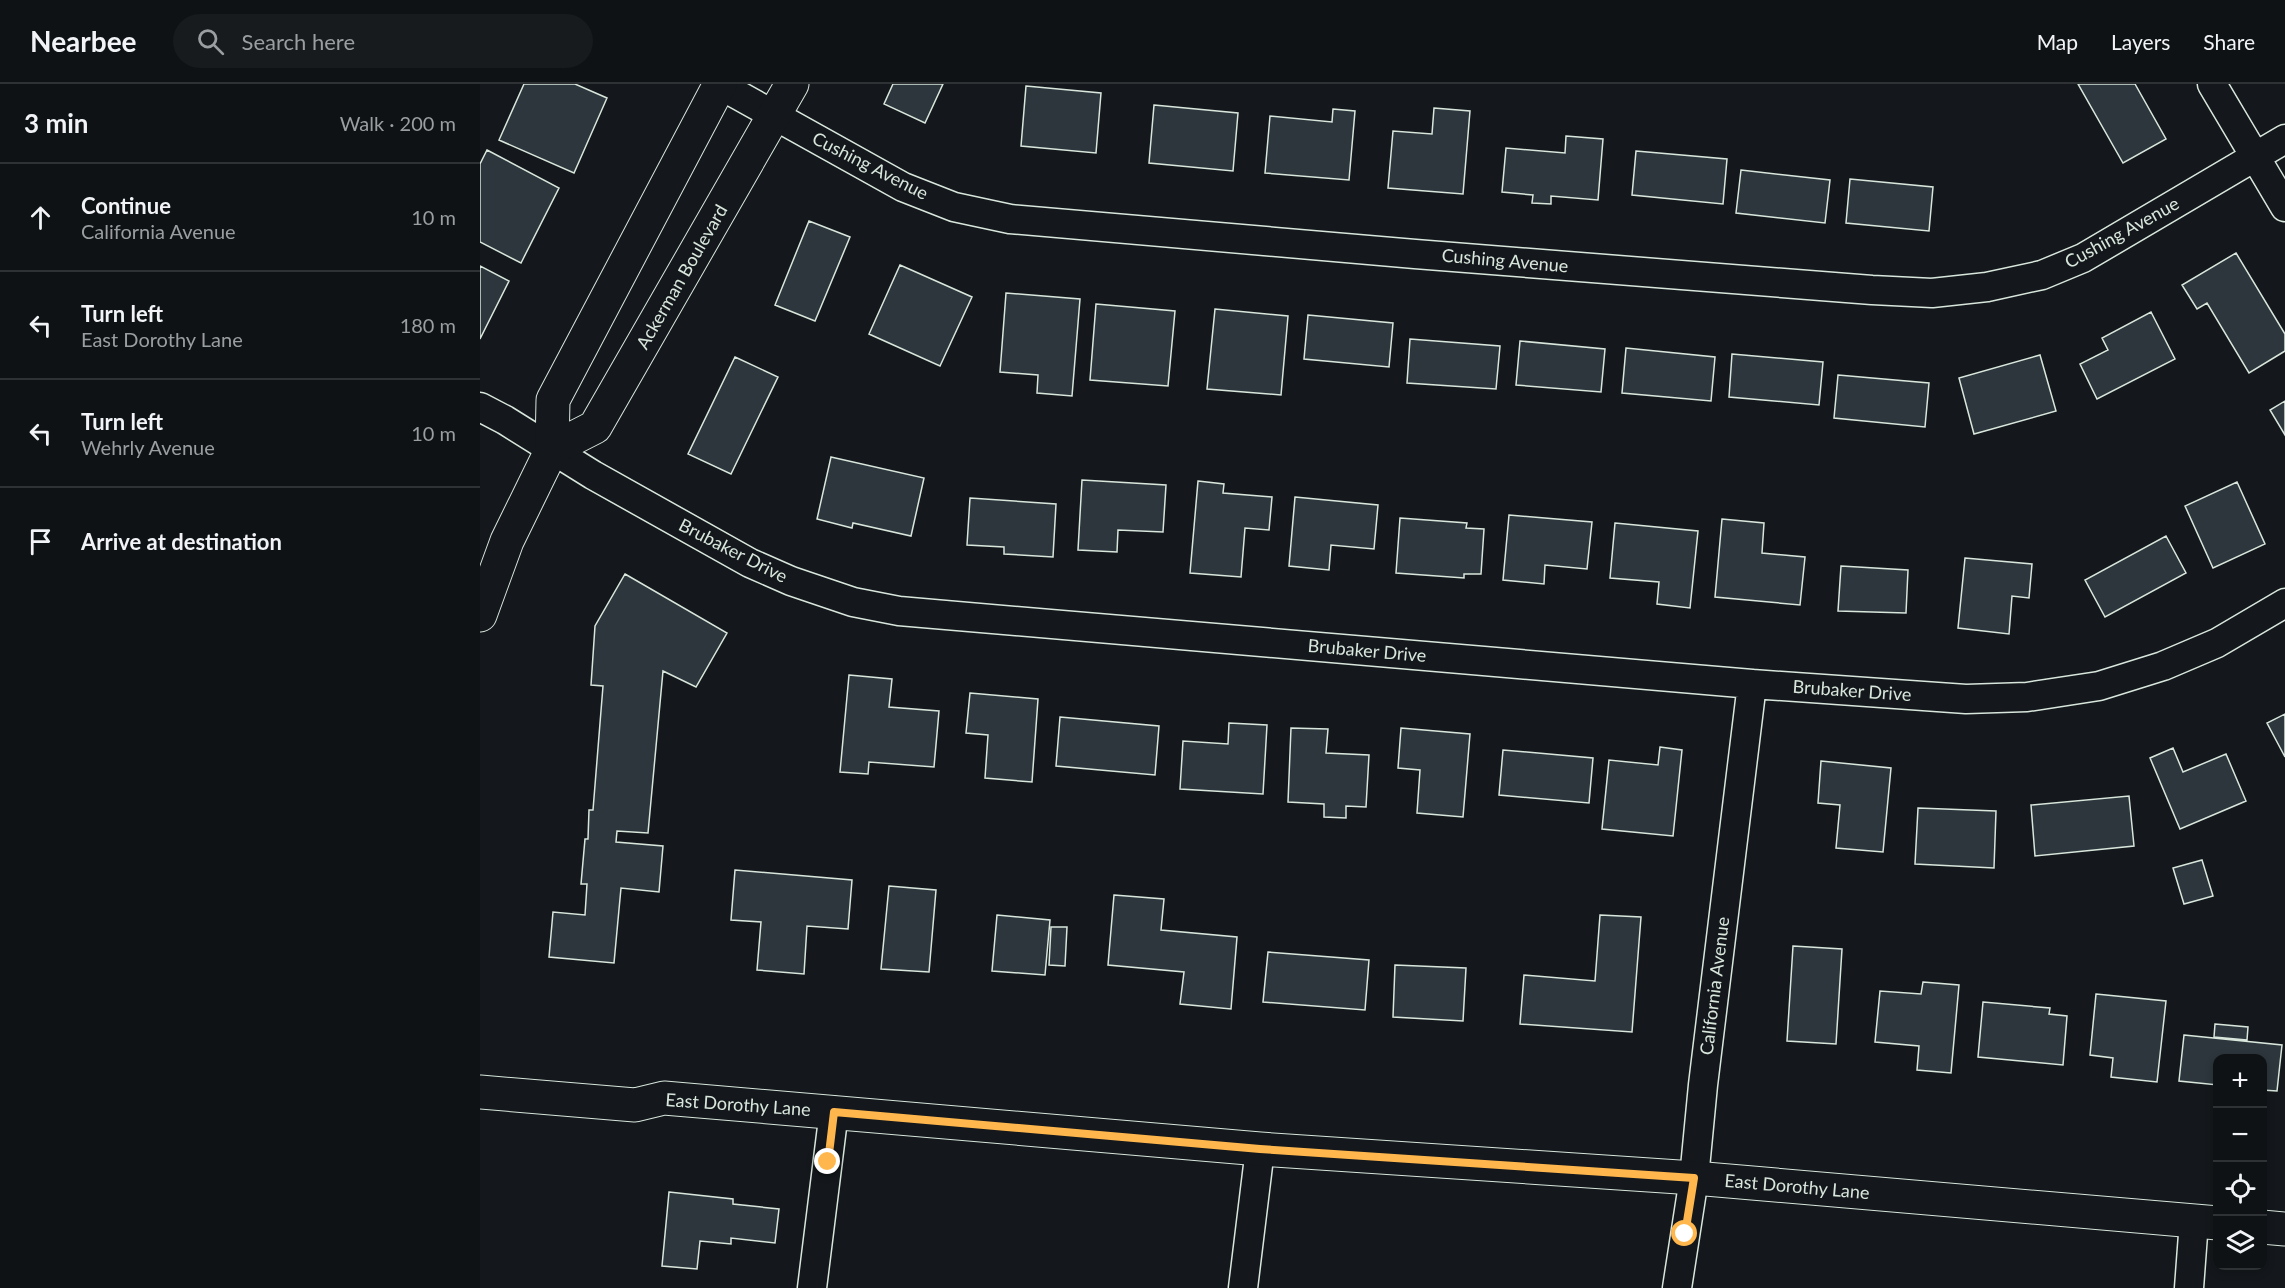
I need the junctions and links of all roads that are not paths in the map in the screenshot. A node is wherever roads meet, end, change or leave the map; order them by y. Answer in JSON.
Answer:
{"nodes":[{"id":1,"x":720,"y":84,"type":"edge"},
{"id":2,"x":792,"y":84,"type":"edge"},
{"id":3,"x":2212,"y":84,"type":"edge"},
{"id":4,"x":774,"y":116,"type":"junction"},
{"id":5,"x":2285,"y":139,"type":"edge"},
{"id":6,"x":2255,"y":157,"type":"junction"},
{"id":7,"x":2285,"y":207,"type":"edge"},
{"id":8,"x":480,"y":407,"type":"edge"},
{"id":9,"x":552,"y":449,"type":"junction"},
{"id":10,"x":2285,"y":603,"type":"edge"},
{"id":11,"x":480,"y":615,"type":"edge"},
{"id":12,"x":1752,"y":684,"type":"junction"},
{"id":13,"x":480,"y":1092,"type":"edge"},
{"id":14,"x":834,"y":1112,"type":"junction"},
{"id":15,"x":1260,"y":1149,"type":"junction"},
{"id":16,"x":1694,"y":1178,"type":"junction"},
{"id":17,"x":2206,"y":1222,"type":"edge"},
{"id":18,"x":2267,"y":1227,"type":"edge"},
{"id":19,"x":2285,"y":1229,"type":"edge"},
{"id":20,"x":812,"y":1288,"type":"edge"},
{"id":21,"x":1243,"y":1288,"type":"edge"},
{"id":22,"x":1677,"y":1288,"type":"edge"},
{"id":23,"x":2189,"y":1288,"type":"edge"}],
"edges":[{"from":1,"to":4,"type":"street","name":"Cushing Avenue"},
{"from":1,"to":9,"type":"main road"},
{"from":2,"to":4,"type":"main road","name":"Ackerman Boulevard"},
{"from":3,"to":6,"type":"street"},
{"from":4,"to":6,"type":"street","name":"Cushing Avenue"},
{"from":4,"to":9,"type":"main road","name":"Ackerman Boulevard"},
{"from":5,"to":6,"type":"street","name":"Cushing Avenue"},
{"from":6,"to":7,"type":"street"},
{"from":8,"to":9,"type":"street","name":"Brubaker Drive"},
{"from":9,"to":11,"type":"main road"},
{"from":9,"to":12,"type":"street","name":"Brubaker Drive"},
{"from":10,"to":12,"type":"street","name":"Brubaker Drive"},
{"from":12,"to":16,"type":"street","name":"California Avenue"},
{"from":13,"to":14,"type":"main road","name":"East Dorothy Lane"},
{"from":14,"to":15,"type":"main road","name":"East Dorothy Lane"},
{"from":14,"to":20,"type":"street"},
{"from":15,"to":16,"type":"main road","name":"East Dorothy Lane"},
{"from":15,"to":21,"type":"street"},
{"from":16,"to":17,"type":"main road","name":"East Dorothy Lane"},
{"from":16,"to":22,"type":"street","name":"California Avenue"},
{"from":17,"to":23,"type":"street"},
{"from":18,"to":19,"type":"main road"}]}
